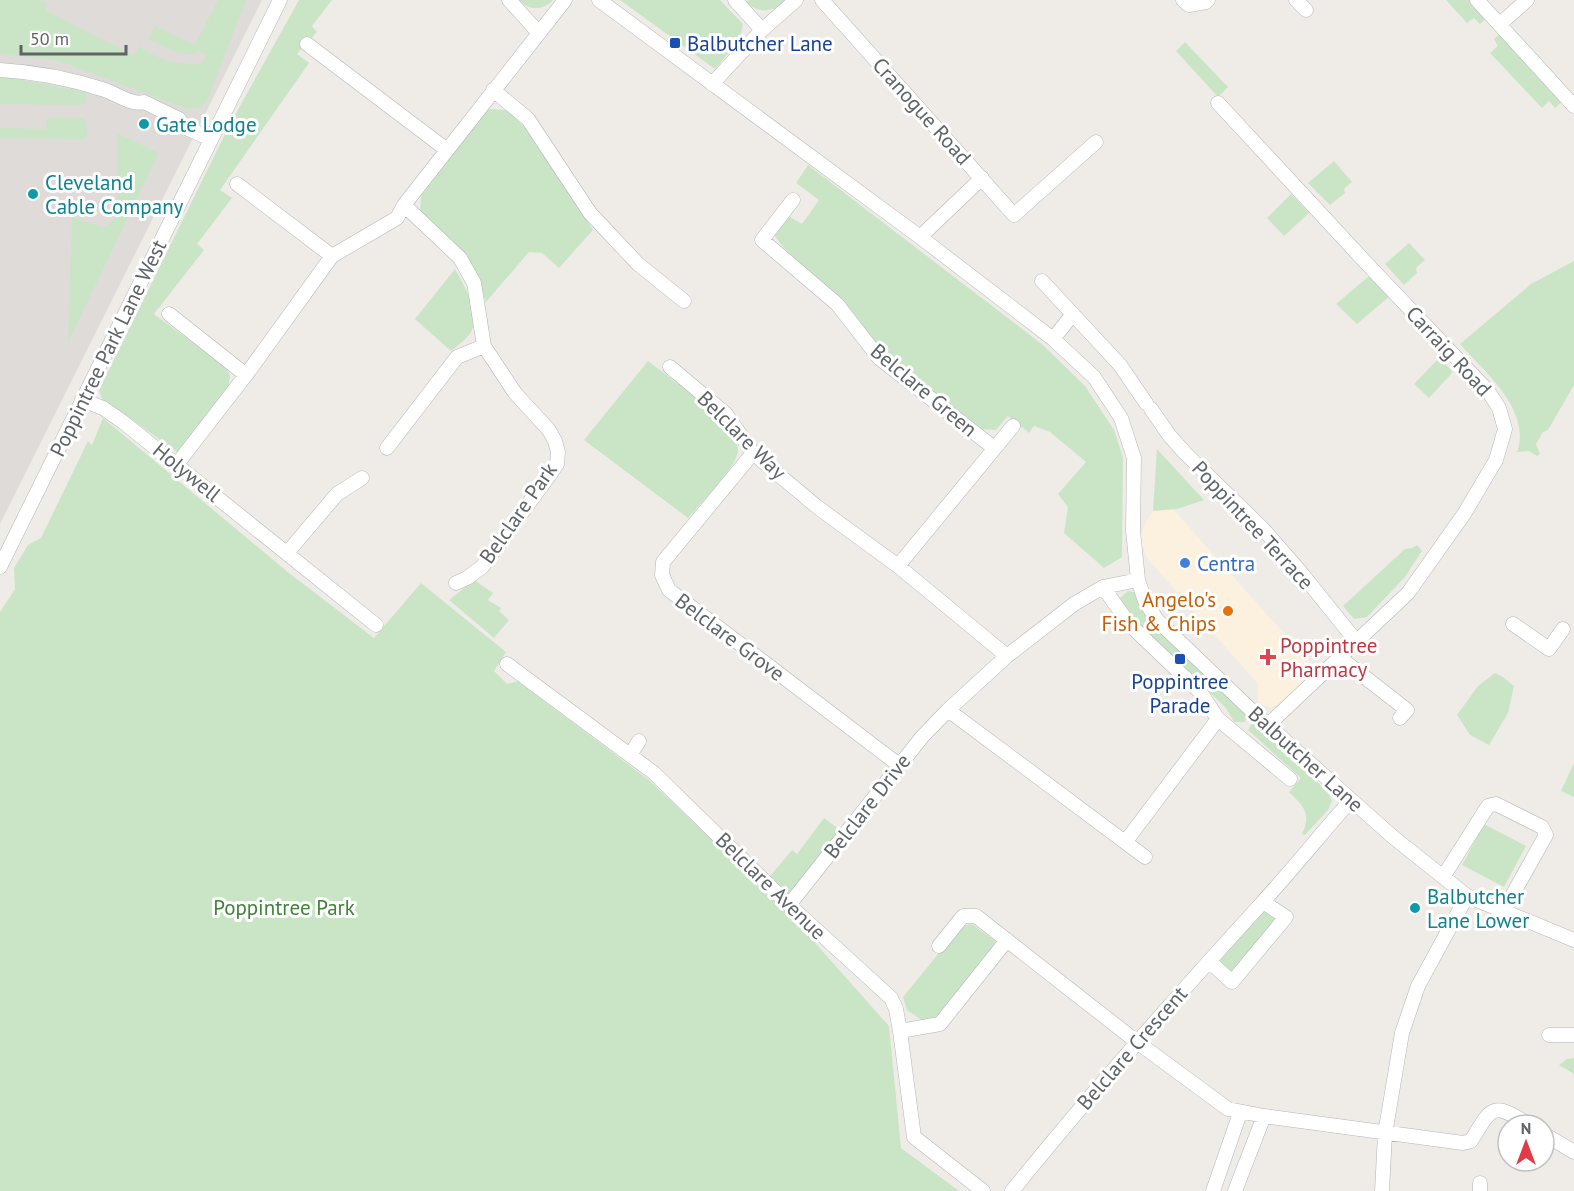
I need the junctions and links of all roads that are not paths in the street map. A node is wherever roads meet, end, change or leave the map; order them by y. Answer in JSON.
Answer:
{"nodes":[{"id":1,"x":280,"y":0,"type":"edge"},
{"id":2,"x":509,"y":0,"type":"edge"},
{"id":3,"x":565,"y":0,"type":"edge"},
{"id":4,"x":599,"y":0,"type":"edge"},
{"id":5,"x":735,"y":0,"type":"edge"},
{"id":6,"x":796,"y":0,"type":"edge"},
{"id":7,"x":822,"y":0,"type":"edge"},
{"id":8,"x":1183,"y":0,"type":"edge"},
{"id":9,"x":1208,"y":0,"type":"edge"},
{"id":10,"x":1478,"y":0,"type":"edge"},
{"id":11,"x":1527,"y":0,"type":"edge"},
{"id":12,"x":1500,"y":24,"type":"junction"},
{"id":13,"x":762,"y":30,"type":"junction"},
{"id":14,"x":538,"y":32,"type":"junction"},
{"id":15,"x":307,"y":44,"type":"dead end"},
{"id":16,"x":0,"y":70,"type":"edge"},
{"id":17,"x":712,"y":84,"type":"junction"},
{"id":18,"x":493,"y":90,"type":"junction"},
{"id":19,"x":1218,"y":103,"type":"dead end"},
{"id":20,"x":1574,"y":106,"type":"edge"},
{"id":21,"x":211,"y":139,"type":"junction"},
{"id":22,"x":1096,"y":142,"type":"dead end"},
{"id":23,"x":447,"y":150,"type":"junction"},
{"id":24,"x":982,"y":178,"type":"junction"},
{"id":25,"x":237,"y":184,"type":"dead end"},
{"id":26,"x":793,"y":200,"type":"dead end"},
{"id":27,"x":404,"y":205,"type":"junction"},
{"id":28,"x":920,"y":237,"type":"junction"},
{"id":29,"x":332,"y":256,"type":"junction"},
{"id":30,"x":1042,"y":281,"type":"dead end"},
{"id":31,"x":684,"y":301,"type":"dead end"},
{"id":32,"x":169,"y":314,"type":"dead end"},
{"id":33,"x":1073,"y":314,"type":"junction"},
{"id":34,"x":1053,"y":339,"type":"junction"},
{"id":35,"x":484,"y":346,"type":"junction"},
{"id":36,"x":670,"y":367,"type":"dead end"},
{"id":37,"x":246,"y":375,"type":"junction"},
{"id":38,"x":82,"y":400,"type":"junction"},
{"id":39,"x":1013,"y":426,"type":"dead end"},
{"id":40,"x":387,"y":448,"type":"dead end"},
{"id":41,"x":994,"y":448,"type":"junction"},
{"id":42,"x":753,"y":453,"type":"junction"},
{"id":43,"x":177,"y":464,"type":"junction"},
{"id":44,"x":362,"y":478,"type":"dead end"},
{"id":45,"x":287,"y":553,"type":"junction"},
{"id":46,"x":898,"y":566,"type":"junction"},
{"id":47,"x":0,"y":567,"type":"edge"},
{"id":48,"x":1138,"y":579,"type":"junction"},
{"id":49,"x":456,"y":583,"type":"dead end"},
{"id":50,"x":1103,"y":587,"type":"junction"},
{"id":51,"x":1513,"y":624,"type":"dead end"},
{"id":52,"x":376,"y":625,"type":"dead end"},
{"id":53,"x":1563,"y":629,"type":"dead end"},
{"id":54,"x":1356,"y":641,"type":"junction"},
{"id":55,"x":1007,"y":656,"type":"junction"},
{"id":56,"x":1340,"y":657,"type":"junction"},
{"id":57,"x":507,"y":664,"type":"dead end"},
{"id":58,"x":948,"y":710,"type":"junction"},
{"id":59,"x":1400,"y":718,"type":"dead end"},
{"id":60,"x":1218,"y":719,"type":"junction"},
{"id":61,"x":1268,"y":725,"type":"junction"},
{"id":62,"x":639,"y":741,"type":"dead end"},
{"id":63,"x":630,"y":755,"type":"junction"},
{"id":64,"x":899,"y":765,"type":"junction"},
{"id":65,"x":1290,"y":779,"type":"dead end"},
{"id":66,"x":1351,"y":800,"type":"junction"},
{"id":67,"x":1126,"y":841,"type":"junction"},
{"id":68,"x":1145,"y":857,"type":"dead end"},
{"id":69,"x":1443,"y":877,"type":"junction"},
{"id":70,"x":1467,"y":896,"type":"junction"},
{"id":71,"x":1263,"y":902,"type":"junction"},
{"id":72,"x":789,"y":905,"type":"junction"},
{"id":73,"x":1504,"y":910,"type":"junction"},
{"id":74,"x":1007,"y":940,"type":"junction"},
{"id":75,"x":1574,"y":940,"type":"edge"},
{"id":76,"x":939,"y":946,"type":"dead end"},
{"id":77,"x":1209,"y":961,"type":"junction"},
{"id":78,"x":900,"y":1031,"type":"junction"},
{"id":79,"x":1549,"y":1035,"type":"dead end"},
{"id":80,"x":1574,"y":1035,"type":"edge"},
{"id":81,"x":1137,"y":1042,"type":"junction"},
{"id":82,"x":1240,"y":1113,"type":"junction"},
{"id":83,"x":1510,"y":1113,"type":"edge"},
{"id":84,"x":1264,"y":1116,"type":"junction"},
{"id":85,"x":1385,"y":1134,"type":"junction"},
{"id":86,"x":1556,"y":1141,"type":"edge"},
{"id":87,"x":1574,"y":1152,"type":"edge"},
{"id":88,"x":983,"y":1191,"type":"edge"},
{"id":89,"x":1012,"y":1191,"type":"edge"},
{"id":90,"x":1213,"y":1191,"type":"edge"},
{"id":91,"x":1235,"y":1191,"type":"edge"},
{"id":92,"x":1382,"y":1191,"type":"edge"}],
"edges":[{"from":1,"to":21,"type":"street","name":"Poppintree Park Lane West"},
{"from":2,"to":14,"type":"street"},
{"from":3,"to":14,"type":"street"},
{"from":4,"to":17,"type":"street","name":"Balbutcher Lane"},
{"from":5,"to":13,"type":"street"},
{"from":6,"to":13,"type":"street"},
{"from":7,"to":24,"type":"street","name":"Cranogue Road"},
{"from":8,"to":9,"type":"street"},
{"from":10,"to":12,"type":"street"},
{"from":11,"to":12,"type":"street"},
{"from":12,"to":20,"type":"street"},
{"from":13,"to":17,"type":"street"},
{"from":14,"to":18,"type":"street"},
{"from":15,"to":23,"type":"street"},
{"from":16,"to":21,"type":"street"},
{"from":17,"to":28,"type":"street","name":"Balbutcher Lane"},
{"from":18,"to":23,"type":"street"},
{"from":18,"to":31,"type":"street"},
{"from":19,"to":54,"type":"street","name":"Carraig Road"},
{"from":21,"to":38,"type":"street","name":"Poppintree Park Lane West"},
{"from":22,"to":24,"type":"street","name":"Cranogue Road"},
{"from":23,"to":27,"type":"street"},
{"from":24,"to":28,"type":"street"},
{"from":25,"to":29,"type":"street"},
{"from":26,"to":41,"type":"street","name":"Belclare Green"},
{"from":27,"to":29,"type":"street"},
{"from":27,"to":35,"type":"street","name":"Belclare Park"},
{"from":28,"to":34,"type":"street","name":"Balbutcher Lane"},
{"from":29,"to":37,"type":"street"},
{"from":30,"to":33,"type":"street","name":"Poppintree Terrace"},
{"from":32,"to":37,"type":"street"},
{"from":33,"to":34,"type":"street"},
{"from":33,"to":54,"type":"street","name":"Poppintree Terrace"},
{"from":34,"to":48,"type":"street","name":"Balbutcher Lane"},
{"from":35,"to":40,"type":"street"},
{"from":35,"to":49,"type":"street","name":"Belclare Park"},
{"from":36,"to":42,"type":"street","name":"Belclare Way"},
{"from":37,"to":43,"type":"street"},
{"from":38,"to":43,"type":"street","name":"Holywell"},
{"from":38,"to":47,"type":"street","name":"Poppintree Park Lane West"},
{"from":39,"to":41,"type":"street","name":"Belclare Green"},
{"from":41,"to":46,"type":"street","name":"Belclare Green"},
{"from":42,"to":46,"type":"street","name":"Belclare Way"},
{"from":42,"to":64,"type":"street","name":"Belclare Grove"},
{"from":43,"to":45,"type":"street","name":"Holywell"},
{"from":44,"to":45,"type":"street"},
{"from":45,"to":52,"type":"street","name":"Holywell"},
{"from":46,"to":55,"type":"street"},
{"from":48,"to":50,"type":"street","name":"Belclare Drive"},
{"from":48,"to":61,"type":"street","name":"Balbutcher Lane"},
{"from":50,"to":55,"type":"street","name":"Belclare Drive"},
{"from":50,"to":60,"type":"street"},
{"from":51,"to":53,"type":"street"},
{"from":54,"to":56,"type":"street","name":"Carraig Road"},
{"from":55,"to":58,"type":"street","name":"Belclare Drive"},
{"from":56,"to":59,"type":"street"},
{"from":56,"to":61,"type":"street","name":"Carraig Road"},
{"from":57,"to":63,"type":"street","name":"Belclare Avenue"},
{"from":58,"to":64,"type":"street","name":"Belclare Drive"},
{"from":58,"to":67,"type":"street"},
{"from":60,"to":65,"type":"street"},
{"from":60,"to":67,"type":"street"},
{"from":61,"to":66,"type":"street","name":"Balbutcher Lane"},
{"from":62,"to":63,"type":"street"},
{"from":63,"to":72,"type":"street","name":"Belclare Avenue"},
{"from":64,"to":72,"type":"street","name":"Belclare Drive"},
{"from":66,"to":69,"type":"street","name":"Balbutcher Lane"},
{"from":66,"to":71,"type":"street","name":"Belclare Crescent"},
{"from":67,"to":68,"type":"street"},
{"from":69,"to":70,"type":"street","name":"Balbutcher Lane"},
{"from":69,"to":73,"type":"street"},
{"from":70,"to":73,"type":"street","name":"Balbutcher Lane"},
{"from":70,"to":85,"type":"street"},
{"from":71,"to":77,"type":"street","name":"Belclare Crescent"},
{"from":71,"to":77,"type":"street"},
{"from":72,"to":78,"type":"street","name":"Belclare Avenue"},
{"from":73,"to":75,"type":"street","name":"Balbutcher Lane"},
{"from":74,"to":76,"type":"street"},
{"from":74,"to":78,"type":"street"},
{"from":74,"to":81,"type":"street"},
{"from":77,"to":81,"type":"street","name":"Belclare Crescent"},
{"from":78,"to":88,"type":"street","name":"Belclare Avenue"},
{"from":79,"to":80,"type":"street"},
{"from":81,"to":82,"type":"street"},
{"from":81,"to":89,"type":"street","name":"Belclare Crescent"},
{"from":82,"to":84,"type":"street"},
{"from":82,"to":90,"type":"street"},
{"from":83,"to":85,"type":"street"},
{"from":84,"to":85,"type":"street"},
{"from":84,"to":91,"type":"street"},
{"from":85,"to":92,"type":"street"},
{"from":86,"to":87,"type":"street"}]}
